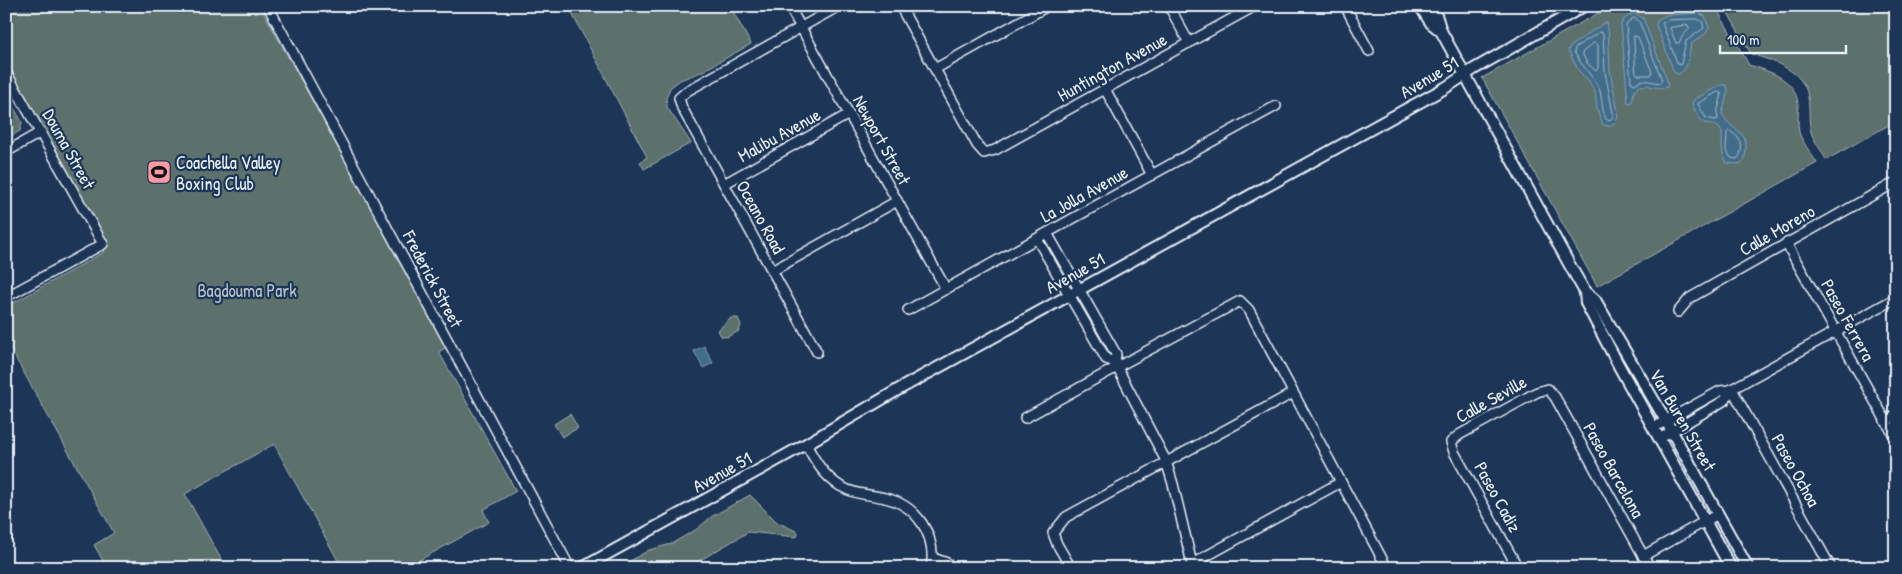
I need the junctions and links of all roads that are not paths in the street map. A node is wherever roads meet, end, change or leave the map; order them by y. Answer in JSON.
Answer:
{"nodes":[{"id":1,"x":268,"y":6,"type":"edge"},
{"id":2,"x":789,"y":6,"type":"edge"},
{"id":3,"x":839,"y":6,"type":"edge"},
{"id":4,"x":900,"y":6,"type":"edge"},
{"id":5,"x":1169,"y":6,"type":"edge"},
{"id":6,"x":1255,"y":6,"type":"edge"},
{"id":7,"x":1344,"y":6,"type":"edge"},
{"id":8,"x":1420,"y":6,"type":"edge"},
{"id":9,"x":1431,"y":6,"type":"edge"},
{"id":10,"x":1584,"y":6,"type":"edge"},
{"id":11,"x":1044,"y":8,"type":"dead end"},
{"id":12,"x":801,"y":28,"type":"junction"},
{"id":13,"x":1441,"y":31,"type":"junction"},
{"id":14,"x":1189,"y":43,"type":"junction"},
{"id":15,"x":1370,"y":51,"type":"dead end"},
{"id":16,"x":935,"y":68,"type":"junction"},
{"id":17,"x":6,"y":72,"type":"edge"},
{"id":18,"x":1465,"y":74,"type":"junction"},
{"id":19,"x":1104,"y":89,"type":"junction"},
{"id":20,"x":1276,"y":106,"type":"dead end"},
{"id":21,"x":849,"y":114,"type":"junction"},
{"id":22,"x":41,"y":132,"type":"junction"},
{"id":23,"x":6,"y":152,"type":"edge"},
{"id":24,"x":1152,"y":175,"type":"junction"},
{"id":25,"x":1896,"y":182,"type":"edge"},
{"id":26,"x":724,"y":184,"type":"junction"},
{"id":27,"x":897,"y":201,"type":"junction"},
{"id":28,"x":1047,"y":233,"type":"junction"},
{"id":29,"x":1037,"y":239,"type":"junction"},
{"id":30,"x":1786,"y":243,"type":"junction"},
{"id":31,"x":772,"y":271,"type":"junction"},
{"id":32,"x":946,"y":289,"type":"junction"},
{"id":33,"x":1078,"y":290,"type":"junction"},
{"id":34,"x":1585,"y":292,"type":"junction"},
{"id":35,"x":1068,"y":295,"type":"junction"},
{"id":36,"x":6,"y":297,"type":"edge"},
{"id":37,"x":1896,"y":298,"type":"edge"},
{"id":38,"x":908,"y":310,"type":"dead end"},
{"id":39,"x":1678,"y":312,"type":"dead end"},
{"id":40,"x":1836,"y":332,"type":"junction"},
{"id":41,"x":817,"y":352,"type":"dead end"},
{"id":42,"x":1116,"y":365,"type":"junction"},
{"id":43,"x":1548,"y":389,"type":"joint"},
{"id":44,"x":1731,"y":390,"type":"junction"},
{"id":45,"x":1293,"y":393,"type":"junction"},
{"id":46,"x":1896,"y":415,"type":"edge"},
{"id":47,"x":1025,"y":418,"type":"dead end"},
{"id":48,"x":1886,"y":420,"type":"junction"},
{"id":49,"x":1666,"y":421,"type":"junction"},
{"id":50,"x":1653,"y":428,"type":"junction"},
{"id":51,"x":1672,"y":432,"type":"junction"},
{"id":52,"x":1659,"y":439,"type":"junction"},
{"id":53,"x":1896,"y":439,"type":"edge"},
{"id":54,"x":1451,"y":442,"type":"joint"},
{"id":55,"x":806,"y":444,"type":"junction"},
{"id":56,"x":1166,"y":462,"type":"junction"},
{"id":57,"x":1341,"y":482,"type":"junction"},
{"id":58,"x":1718,"y":514,"type":"junction"},
{"id":59,"x":1705,"y":522,"type":"junction"},
{"id":60,"x":1643,"y":556,"type":"junction"},
{"id":61,"x":933,"y":558,"type":"junction"},
{"id":62,"x":1193,"y":566,"type":"edge"},
{"id":63,"x":570,"y":568,"type":"edge"},
{"id":64,"x":582,"y":568,"type":"edge"},
{"id":65,"x":931,"y":568,"type":"edge"},
{"id":66,"x":951,"y":568,"type":"edge"},
{"id":67,"x":1071,"y":568,"type":"edge"},
{"id":68,"x":1387,"y":568,"type":"edge"},
{"id":69,"x":1518,"y":568,"type":"edge"},
{"id":70,"x":1650,"y":568,"type":"edge"},
{"id":71,"x":1731,"y":568,"type":"edge"},
{"id":72,"x":1748,"y":568,"type":"edge"},
{"id":73,"x":1831,"y":568,"type":"edge"}],
"edges":[{"from":1,"to":63,"type":"street","name":"Frederick Street"},
{"from":2,"to":12,"type":"street","name":"Newport Street"},
{"from":3,"to":12,"type":"street"},
{"from":4,"to":16,"type":"street"},
{"from":5,"to":14,"type":"street"},
{"from":6,"to":14,"type":"street","name":"Huntington Avenue"},
{"from":7,"to":15,"type":"street"},
{"from":8,"to":13,"type":"street","name":"Van Buren Street"},
{"from":9,"to":13,"type":"street","name":"Van Buren Street"},
{"from":10,"to":18,"type":"street","name":"Avenue 51"},
{"from":11,"to":16,"type":"street"},
{"from":12,"to":21,"type":"street","name":"Newport Street"},
{"from":12,"to":26,"type":"street","name":"Oceano Road"},
{"from":13,"to":18,"type":"street","name":"Van Buren Street"},
{"from":14,"to":19,"type":"street","name":"Huntington Avenue"},
{"from":16,"to":19,"type":"street","name":"Huntington Avenue"},
{"from":17,"to":22,"type":"street","name":"Douma Street"},
{"from":18,"to":33,"type":"street","name":"Avenue 51"},
{"from":18,"to":34,"type":"street","name":"Van Buren Street"},
{"from":19,"to":24,"type":"street"},
{"from":20,"to":24,"type":"street","name":"La Jolla Avenue"},
{"from":21,"to":26,"type":"street","name":"Malibu Avenue"},
{"from":21,"to":27,"type":"street","name":"Newport Street"},
{"from":22,"to":23,"type":"street"},
{"from":22,"to":36,"type":"street","name":"Douma Street"},
{"from":24,"to":28,"type":"street","name":"La Jolla Avenue"},
{"from":25,"to":30,"type":"street","name":"Calle Moreno"},
{"from":26,"to":31,"type":"street","name":"Oceano Road"},
{"from":27,"to":31,"type":"street"},
{"from":27,"to":32,"type":"street","name":"Newport Street"},
{"from":28,"to":29,"type":"street","name":"La Jolla Avenue"},
{"from":28,"to":33,"type":"street"},
{"from":29,"to":32,"type":"street","name":"La Jolla Avenue"},
{"from":29,"to":35,"type":"street"},
{"from":30,"to":39,"type":"street","name":"Calle Moreno"},
{"from":30,"to":40,"type":"street","name":"Paseo Ferrera"},
{"from":31,"to":41,"type":"street","name":"Oceano Road"},
{"from":32,"to":38,"type":"street","name":"La Jolla Avenue"},
{"from":33,"to":35,"type":"street","name":"Avenue 51"},
{"from":33,"to":42,"type":"street"},
{"from":34,"to":49,"type":"street","name":"Van Buren Street"},
{"from":34,"to":50,"type":"street","name":"Van Buren Street"},
{"from":35,"to":42,"type":"street"},
{"from":35,"to":55,"type":"street","name":"Avenue 51"},
{"from":37,"to":40,"type":"street"},
{"from":40,"to":44,"type":"street"},
{"from":40,"to":48,"type":"street","name":"Paseo Ferrera"},
{"from":42,"to":45,"type":"street"},
{"from":42,"to":47,"type":"street"},
{"from":42,"to":56,"type":"street"},
{"from":43,"to":54,"type":"street","name":"Calle Seville"},
{"from":43,"to":60,"type":"street","name":"Paseo Barcelona"},
{"from":44,"to":49,"type":"street"},
{"from":44,"to":51,"type":"street"},
{"from":44,"to":73,"type":"street","name":"Paseo Ochoa"},
{"from":45,"to":56,"type":"street"},
{"from":45,"to":57,"type":"street"},
{"from":46,"to":48,"type":"street"},
{"from":48,"to":53,"type":"street","name":"Paseo Ferrera"},
{"from":49,"to":50,"type":"street"},
{"from":49,"to":51,"type":"street","name":"Van Buren Street"},
{"from":50,"to":52,"type":"street","name":"Van Buren Street"},
{"from":51,"to":52,"type":"street"},
{"from":51,"to":58,"type":"street","name":"Van Buren Street"},
{"from":52,"to":59,"type":"street","name":"Van Buren Street"},
{"from":54,"to":69,"type":"street","name":"Paseo Cadiz"},
{"from":55,"to":61,"type":"street"},
{"from":55,"to":64,"type":"street","name":"Avenue 51"},
{"from":56,"to":62,"type":"street"},
{"from":56,"to":67,"type":"street"},
{"from":57,"to":62,"type":"street"},
{"from":57,"to":68,"type":"street"},
{"from":58,"to":59,"type":"street"},
{"from":58,"to":72,"type":"street","name":"Van Buren Street"},
{"from":59,"to":60,"type":"street"},
{"from":59,"to":71,"type":"street","name":"Van Buren Street"},
{"from":60,"to":70,"type":"street","name":"Paseo Barcelona"},
{"from":61,"to":65,"type":"street"},
{"from":61,"to":66,"type":"street"}]}
